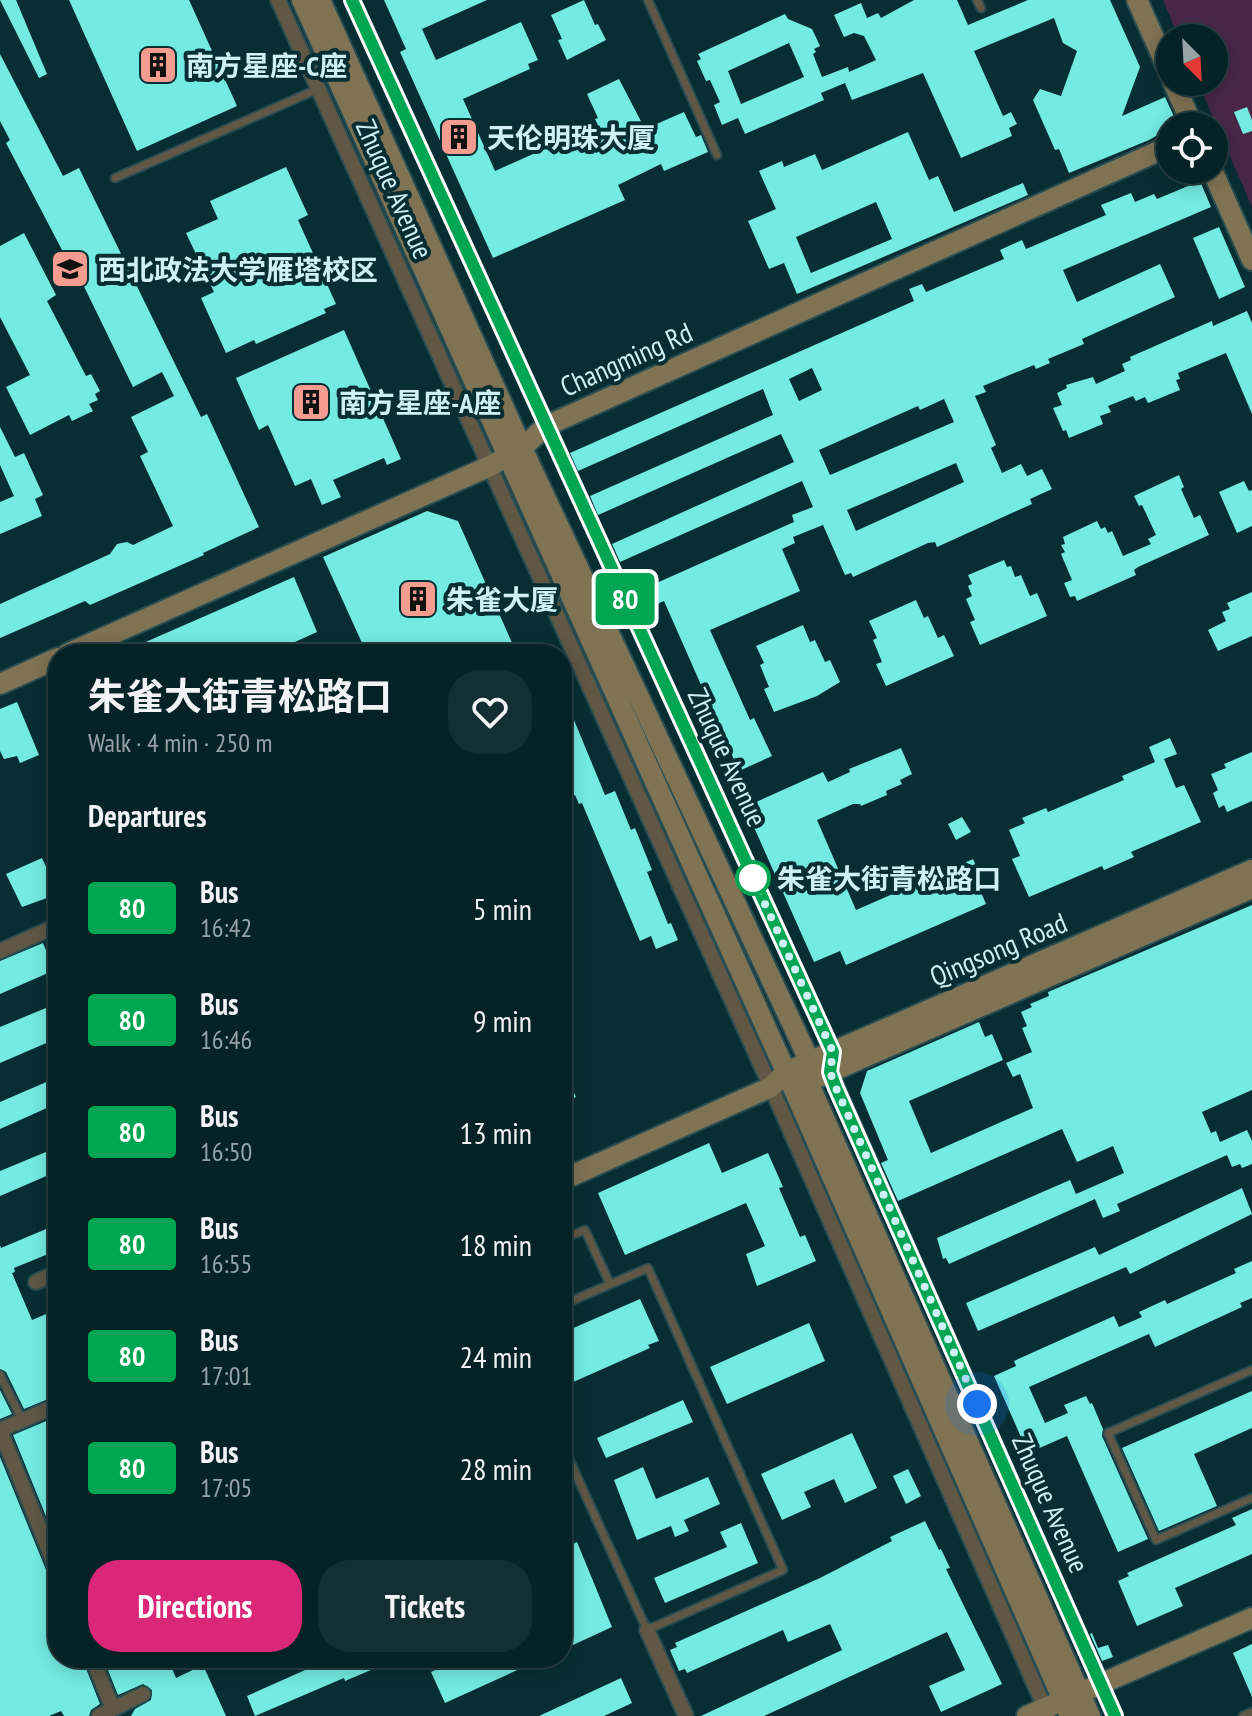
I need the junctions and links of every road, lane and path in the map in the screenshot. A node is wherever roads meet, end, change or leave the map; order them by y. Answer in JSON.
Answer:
{"nodes":[{"id":1,"x":278,"y":0,"type":"edge"},
{"id":2,"x":302,"y":0,"type":"edge"},
{"id":3,"x":320,"y":0,"type":"edge"},
{"id":4,"x":352,"y":0,"type":"edge"},
{"id":5,"x":648,"y":0,"type":"edge"},
{"id":6,"x":1137,"y":0,"type":"edge"},
{"id":7,"x":1156,"y":43,"type":"edge"},
{"id":8,"x":318,"y":89,"type":"junction"},
{"id":9,"x":1156,"y":152,"type":"edge"},
{"id":10,"x":717,"y":155,"type":"dead end"},
{"id":11,"x":115,"y":178,"type":"dead end"},
{"id":12,"x":1218,"y":184,"type":"edge"},
{"id":13,"x":1252,"y":260,"type":"edge"},
{"id":14,"x":546,"y":426,"type":"junction"},
{"id":15,"x":507,"y":458,"type":"junction"},
{"id":16,"x":89,"y":644,"type":"edge"},
{"id":17,"x":48,"y":662,"type":"edge"},
{"id":18,"x":0,"y":684,"type":"edge"},
{"id":19,"x":1252,"y":870,"type":"edge"},
{"id":20,"x":1252,"y":888,"type":"edge"},
{"id":21,"x":48,"y":930,"type":"edge"},
{"id":22,"x":0,"y":951,"type":"edge"},
{"id":23,"x":831,"y":1062,"type":"junction"},
{"id":24,"x":799,"y":1076,"type":"junction"},
{"id":25,"x":771,"y":1087,"type":"junction"},
{"id":26,"x":572,"y":1176,"type":"edge"},
{"id":27,"x":572,"y":1235,"type":"edge"},
{"id":28,"x":48,"y":1277,"type":"edge"},
{"id":29,"x":36,"y":1282,"type":"dead end"},
{"id":30,"x":610,"y":1284,"type":"junction"},
{"id":31,"x":572,"y":1301,"type":"edge"},
{"id":32,"x":1252,"y":1370,"type":"edge"},
{"id":33,"x":0,"y":1375,"type":"edge"},
{"id":34,"x":48,"y":1409,"type":"edge"},
{"id":35,"x":22,"y":1420,"type":"junction"},
{"id":36,"x":0,"y":1430,"type":"edge"},
{"id":37,"x":572,"y":1466,"type":"edge"},
{"id":38,"x":1252,"y":1498,"type":"edge"},
{"id":39,"x":48,"y":1548,"type":"edge"},
{"id":40,"x":1252,"y":1618,"type":"edge"},
{"id":41,"x":647,"y":1630,"type":"junction"},
{"id":42,"x":96,"y":1668,"type":"edge"},
{"id":43,"x":1101,"y":1683,"type":"junction"},
{"id":44,"x":143,"y":1694,"type":"dead end"},
{"id":45,"x":1055,"y":1708,"type":"edge"},
{"id":46,"x":113,"y":1709,"type":"junction"},
{"id":47,"x":1252,"y":1712,"type":"edge"},
{"id":48,"x":99,"y":1716,"type":"edge"},
{"id":49,"x":686,"y":1716,"type":"edge"},
{"id":50,"x":1090,"y":1716,"type":"edge"},
{"id":51,"x":1115,"y":1716,"type":"edge"},
{"id":52,"x":1243,"y":1716,"type":"edge"}],
"edges":[{"from":1,"to":8,"type":"street","name":"Zhuque Avenue"},
{"from":2,"to":15,"type":"main road","name":"Zhuque Avenue"},
{"from":3,"to":15,"type":"main road","name":"Zhuque Avenue"},
{"from":4,"to":14,"type":"street","name":"Zhuque Avenue"},
{"from":5,"to":10,"type":"lane"},
{"from":6,"to":7,"type":"main road"},
{"from":8,"to":11,"type":"lane"},
{"from":8,"to":15,"type":"street","name":"Zhuque Avenue"},
{"from":9,"to":14,"type":"main road","name":"Changming Rd"},
{"from":12,"to":13,"type":"main road"},
{"from":14,"to":15,"type":"main road","name":"Changming Rd"},
{"from":14,"to":23,"type":"street","name":"Zhuque Avenue"},
{"from":15,"to":16,"type":"main road","name":"Changming Rd"},
{"from":15,"to":24,"type":"main road","name":"Zhuque Avenue"},
{"from":15,"to":25,"type":"street","name":"Zhuque Avenue"},
{"from":17,"to":18,"type":"main road"},
{"from":19,"to":23,"type":"main road","name":"Qingsong Road"},
{"from":20,"to":23,"type":"main road","name":"Qingsong Road"},
{"from":21,"to":22,"type":"street"},
{"from":23,"to":24,"type":"main road","name":"Qingsong Road"},
{"from":23,"to":43,"type":"street","name":"Zhuque Avenue"},
{"from":24,"to":25,"type":"main road","name":"Qingsong Road"},
{"from":24,"to":45,"type":"main road","name":"Zhuque Avenue"},
{"from":25,"to":26,"type":"main road","name":"Qingsong Road"},
{"from":25,"to":45,"type":"street","name":"Zhuque Avenue"},
{"from":27,"to":30,"type":"lane"},
{"from":28,"to":29,"type":"street"},
{"from":30,"to":31,"type":"lane"},
{"from":30,"to":41,"type":"lane"},
{"from":32,"to":38,"type":"lane"},
{"from":33,"to":35,"type":"lane"},
{"from":34,"to":35,"type":"street"},
{"from":35,"to":36,"type":"street"},
{"from":36,"to":39,"type":"street"},
{"from":37,"to":41,"type":"lane"},
{"from":40,"to":43,"type":"main road"},
{"from":41,"to":49,"type":"street"},
{"from":42,"to":46,"type":"street"},
{"from":43,"to":45,"type":"main road"},
{"from":43,"to":51,"type":"street","name":"Zhuque Avenue"},
{"from":44,"to":46,"type":"street"},
{"from":45,"to":50,"type":"main road","name":"Zhuque Avenue"},
{"from":46,"to":48,"type":"street"},
{"from":47,"to":52,"type":"lane"}]}
